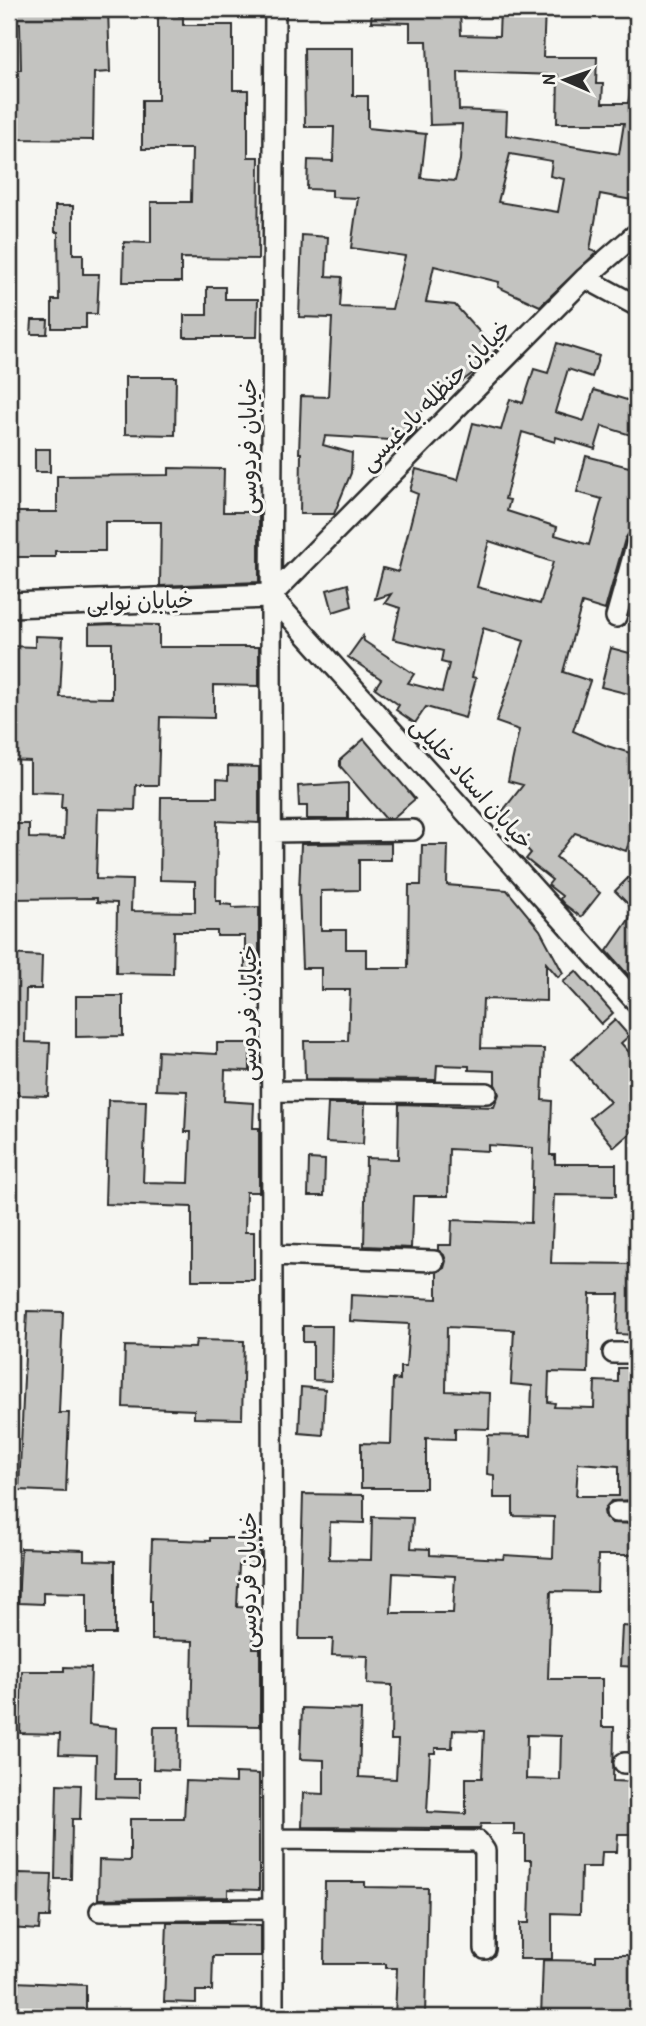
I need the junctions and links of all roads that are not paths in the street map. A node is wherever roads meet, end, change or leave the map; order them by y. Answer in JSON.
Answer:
{"nodes":[{"id":1,"x":275,"y":9,"type":"edge"},
{"id":2,"x":637,"y":233,"type":"edge"},
{"id":3,"x":585,"y":278,"type":"junction"},
{"id":4,"x":637,"y":306,"type":"edge"},
{"id":5,"x":637,"y":542,"type":"edge"},
{"id":6,"x":271,"y":596,"type":"junction"},
{"id":7,"x":9,"y":606,"type":"edge"},
{"id":8,"x":616,"y":617,"type":"dead end"},
{"id":9,"x":413,"y":830,"type":"dead end"},
{"id":10,"x":272,"y":832,"type":"junction"},
{"id":11,"x":637,"y":1003,"type":"edge"},
{"id":12,"x":272,"y":1091,"type":"junction"},
{"id":13,"x":486,"y":1093,"type":"dead end"},
{"id":14,"x":273,"y":1255,"type":"junction"},
{"id":15,"x":434,"y":1261,"type":"dead end"},
{"id":16,"x":613,"y":1353,"type":"dead end"},
{"id":17,"x":637,"y":1353,"type":"edge"},
{"id":18,"x":616,"y":1512,"type":"dead end"},
{"id":19,"x":637,"y":1513,"type":"edge"},
{"id":20,"x":273,"y":1839,"type":"junction"},
{"id":21,"x":273,"y":1909,"type":"junction"},
{"id":22,"x":100,"y":1911,"type":"dead end"},
{"id":23,"x":485,"y":1949,"type":"dead end"},
{"id":24,"x":273,"y":2017,"type":"edge"}],
"edges":[{"from":1,"to":6,"type":"street","name":"خیابان فردوسی"},
{"from":2,"to":3,"type":"street","name":"خیابان حنظله بادغیسی"},
{"from":3,"to":4,"type":"street"},
{"from":3,"to":6,"type":"street","name":"خیابان حنظله بادغیسی"},
{"from":5,"to":8,"type":"street"},
{"from":6,"to":7,"type":"street","name":"خیابان نوایی"},
{"from":6,"to":10,"type":"street","name":"خیابان فردوسی"},
{"from":6,"to":11,"type":"street","name":"خیابان استاد خلیلی"},
{"from":9,"to":10,"type":"street"},
{"from":10,"to":12,"type":"street","name":"خیابان فردوسی"},
{"from":12,"to":13,"type":"street"},
{"from":12,"to":14,"type":"street","name":"خیابان فردوسی"},
{"from":14,"to":15,"type":"street"},
{"from":14,"to":20,"type":"street","name":"خیابان فردوسی"},
{"from":16,"to":17,"type":"street"},
{"from":18,"to":19,"type":"street"},
{"from":20,"to":21,"type":"street","name":"خیابان فردوسی"},
{"from":20,"to":23,"type":"street"},
{"from":21,"to":22,"type":"street"},
{"from":21,"to":24,"type":"street","name":"خیابان فردوسی"}]}
